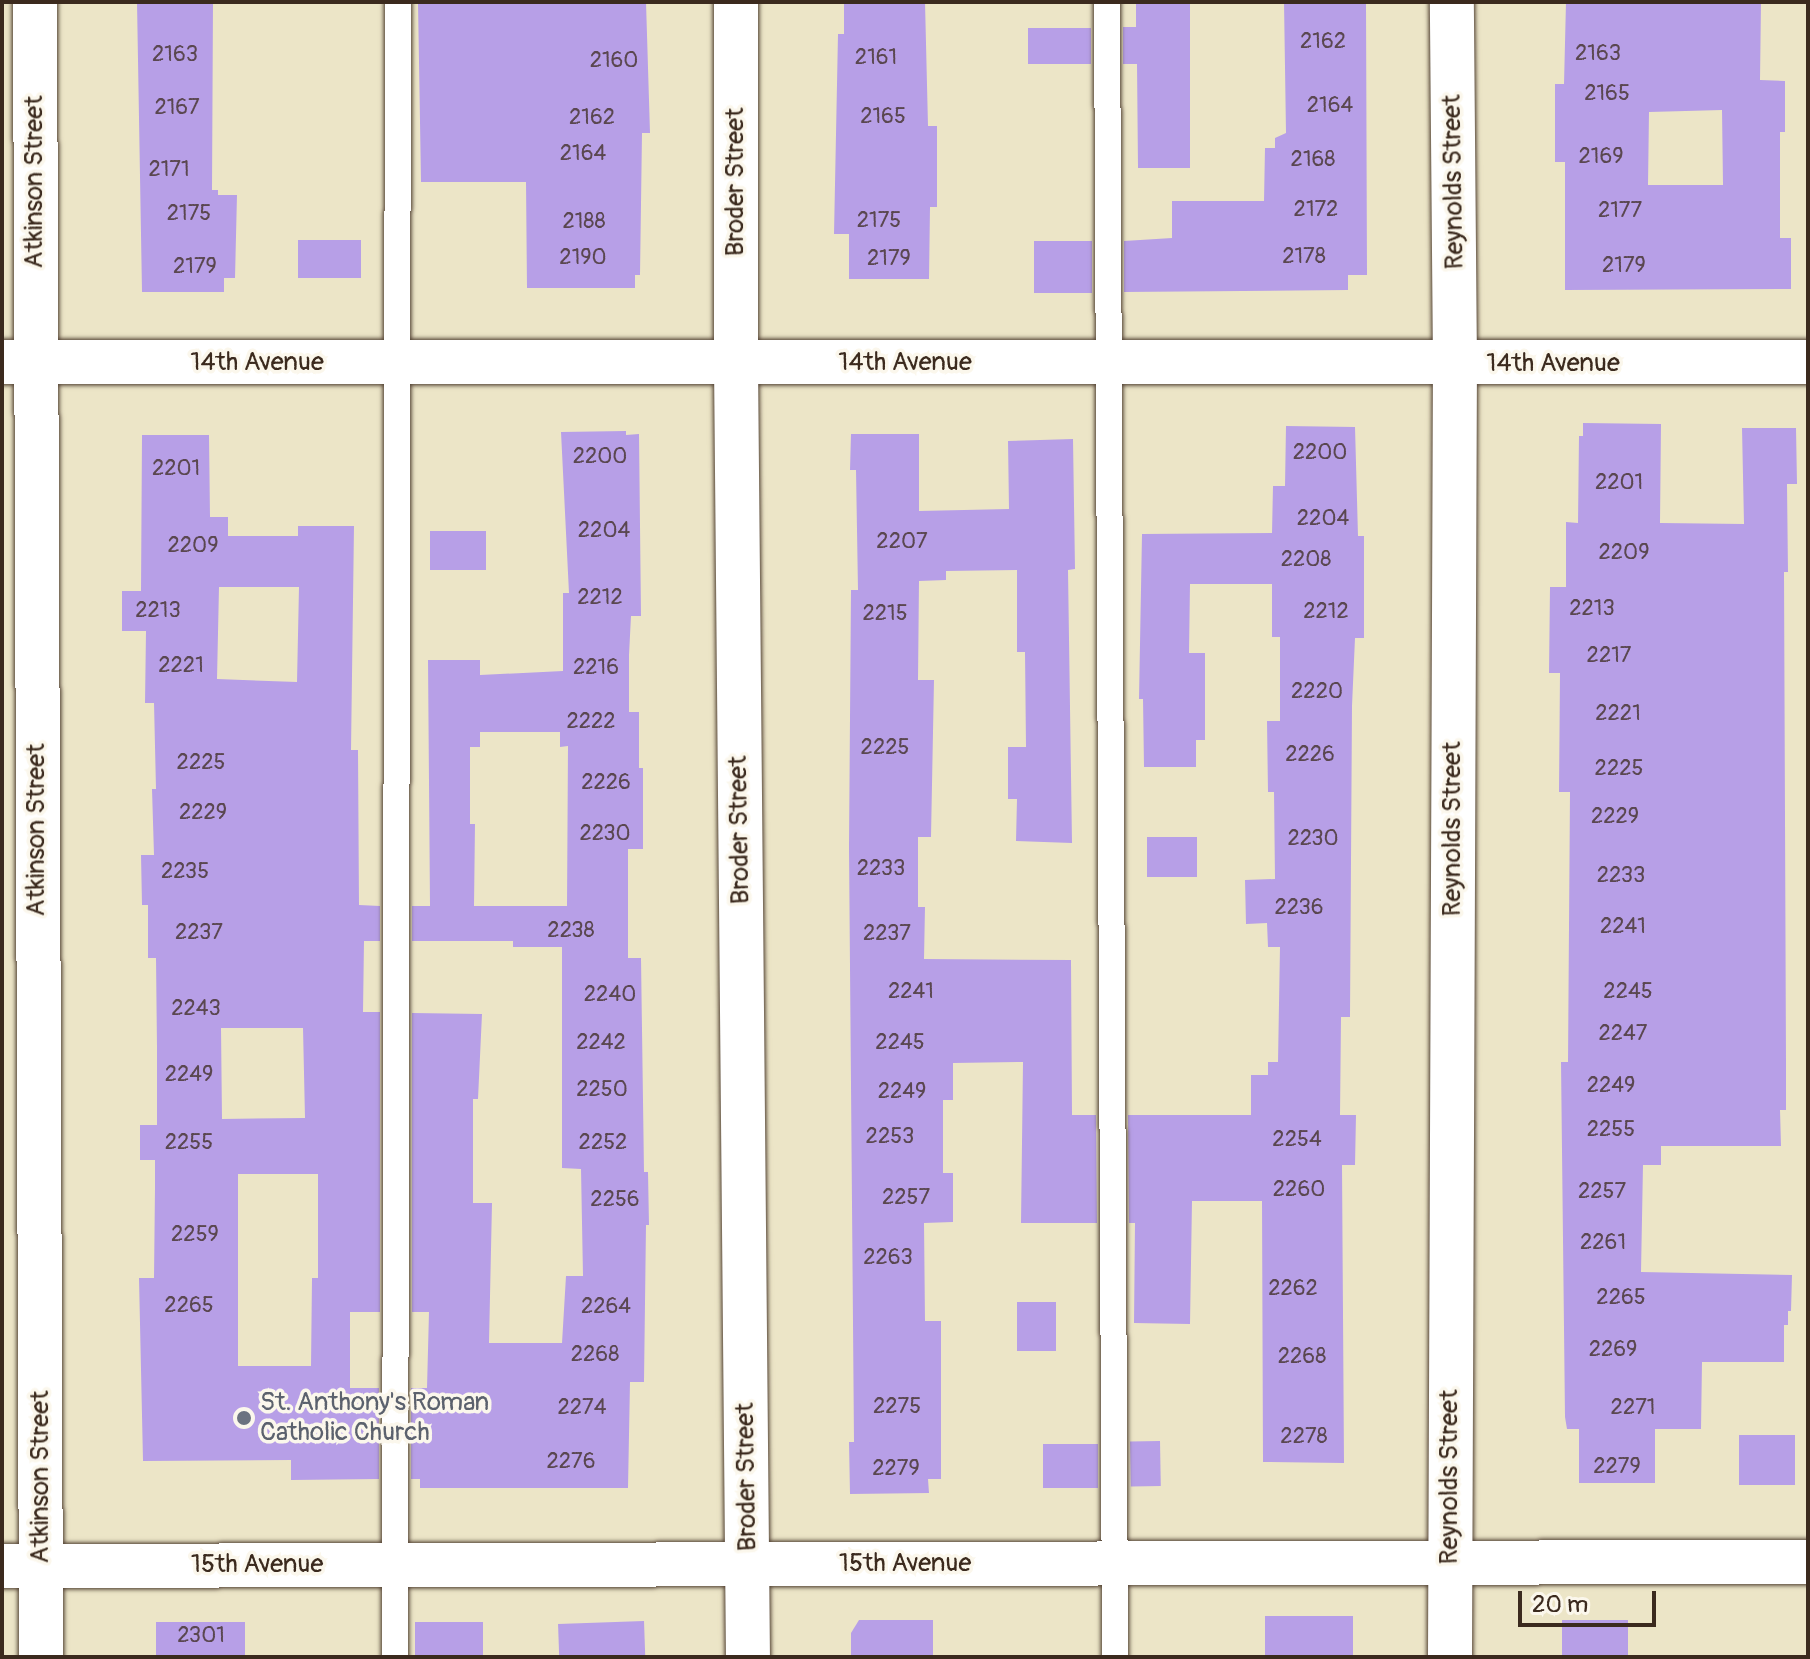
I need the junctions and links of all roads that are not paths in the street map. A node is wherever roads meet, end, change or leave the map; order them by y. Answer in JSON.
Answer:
{"nodes":[{"id":1,"x":35,"y":2,"type":"edge"},
{"id":2,"x":398,"y":2,"type":"edge"},
{"id":3,"x":736,"y":2,"type":"edge"},
{"id":4,"x":1107,"y":2,"type":"edge"},
{"id":5,"x":1452,"y":2,"type":"edge"},
{"id":6,"x":18,"y":362,"type":"edge"},
{"id":7,"x":1808,"y":362,"type":"edge"},
{"id":8,"x":399,"y":363,"type":"junction"},
{"id":9,"x":736,"y":363,"type":"junction"},
{"id":10,"x":1106,"y":364,"type":"junction"},
{"id":11,"x":1455,"y":365,"type":"junction"},
{"id":12,"x":1808,"y":1562,"type":"edge"},
{"id":13,"x":1115,"y":1563,"type":"junction"},
{"id":14,"x":1449,"y":1563,"type":"junction"},
{"id":15,"x":748,"y":1564,"type":"junction"},
{"id":16,"x":394,"y":1565,"type":"junction"},
{"id":17,"x":22,"y":1566,"type":"edge"},
{"id":18,"x":41,"y":1657,"type":"edge"},
{"id":19,"x":395,"y":1657,"type":"edge"},
{"id":20,"x":748,"y":1657,"type":"edge"},
{"id":21,"x":1115,"y":1657,"type":"edge"},
{"id":22,"x":1450,"y":1657,"type":"edge"}],
"edges":[{"from":1,"to":6,"type":"street","name":"Atkinson Street"},
{"from":2,"to":8,"type":"lane"},
{"from":3,"to":9,"type":"street","name":"Broder Street"},
{"from":4,"to":10,"type":"lane"},
{"from":5,"to":11,"type":"street","name":"Reynolds Street"},
{"from":6,"to":8,"type":"street","name":"14th Avenue"},
{"from":6,"to":17,"type":"street","name":"Atkinson Street"},
{"from":7,"to":11,"type":"street","name":"14th Avenue"},
{"from":8,"to":9,"type":"street","name":"14th Avenue"},
{"from":8,"to":16,"type":"lane"},
{"from":9,"to":10,"type":"street","name":"14th Avenue"},
{"from":9,"to":15,"type":"street","name":"Broder Street"},
{"from":10,"to":11,"type":"street","name":"14th Avenue"},
{"from":10,"to":13,"type":"lane"},
{"from":11,"to":14,"type":"street","name":"Reynolds Street"},
{"from":12,"to":14,"type":"street","name":"15th Avenue"},
{"from":13,"to":14,"type":"street","name":"15th Avenue"},
{"from":13,"to":15,"type":"street","name":"15th Avenue"},
{"from":13,"to":21,"type":"lane"},
{"from":14,"to":22,"type":"street","name":"Reynolds Street"},
{"from":15,"to":16,"type":"street","name":"15th Avenue"},
{"from":15,"to":20,"type":"street","name":"Broder Street"},
{"from":16,"to":17,"type":"street","name":"15th Avenue"},
{"from":16,"to":19,"type":"lane"},
{"from":17,"to":18,"type":"street","name":"Atkinson Street"}]}
